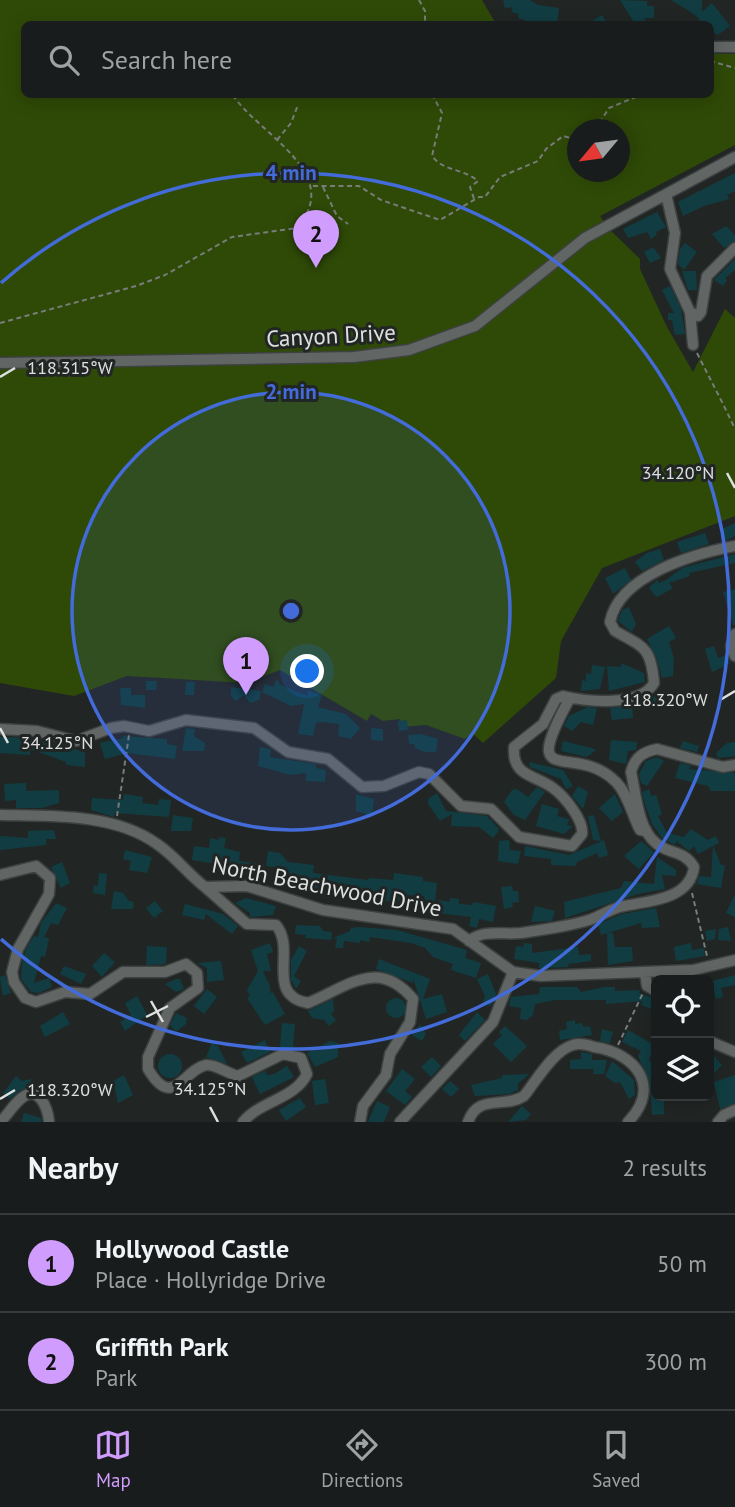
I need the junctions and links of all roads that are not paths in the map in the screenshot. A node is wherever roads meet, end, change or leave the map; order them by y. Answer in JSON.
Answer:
{"nodes":[{"id":1,"x":714,"y":47,"type":"edge"},
{"id":2,"x":735,"y":47,"type":"edge"},
{"id":3,"x":735,"y":157,"type":"edge"},
{"id":4,"x":666,"y":194,"type":"junction"},
{"id":5,"x":735,"y":248,"type":"edge"},
{"id":6,"x":690,"y":312,"type":"junction"},
{"id":7,"x":693,"y":345,"type":"road end"},
{"id":8,"x":0,"y":363,"type":"edge"},
{"id":9,"x":735,"y":545,"type":"edge"},
{"id":10,"x":735,"y":634,"type":"edge"},
{"id":11,"x":735,"y":656,"type":"edge"},
{"id":12,"x":570,"y":698,"type":"junction"},
{"id":13,"x":0,"y":729,"type":"edge"},
{"id":14,"x":735,"y":765,"type":"edge"},
{"id":15,"x":0,"y":815,"type":"edge"},
{"id":16,"x":646,"y":831,"type":"junction"},
{"id":17,"x":0,"y":875,"type":"edge"},
{"id":18,"x":205,"y":887,"type":"junction"},
{"id":19,"x":469,"y":941,"type":"junction"},
{"id":20,"x":735,"y":960,"type":"edge"},
{"id":21,"x":513,"y":972,"type":"junction"},
{"id":22,"x":645,"y":973,"type":"junction"},
{"id":23,"x":651,"y":986,"type":"edge"},
{"id":24,"x":714,"y":1043,"type":"edge"},
{"id":25,"x":735,"y":1052,"type":"edge"},
{"id":26,"x":735,"y":1110,"type":"edge"},
{"id":27,"x":0,"y":1122,"type":"edge"},
{"id":28,"x":49,"y":1122,"type":"edge"},
{"id":29,"x":243,"y":1122,"type":"edge"},
{"id":30,"x":360,"y":1122,"type":"edge"},
{"id":31,"x":400,"y":1122,"type":"edge"},
{"id":32,"x":468,"y":1122,"type":"edge"},
{"id":33,"x":628,"y":1122,"type":"edge"},
{"id":34,"x":718,"y":1122,"type":"edge"}],
"edges":[{"from":1,"to":2,"type":"street"},
{"from":3,"to":4,"type":"street","name":"Canyon Drive"},
{"from":4,"to":6,"type":"street"},
{"from":4,"to":8,"type":"street","name":"Canyon Drive"},
{"from":5,"to":6,"type":"street"},
{"from":6,"to":7,"type":"street"},
{"from":9,"to":12,"type":"street"},
{"from":10,"to":11,"type":"street"},
{"from":12,"to":13,"type":"street"},
{"from":12,"to":16,"type":"street"},
{"from":14,"to":16,"type":"street"},
{"from":15,"to":18,"type":"street","name":"North Beachwood Drive"},
{"from":16,"to":19,"type":"street"},
{"from":17,"to":29,"type":"street"},
{"from":18,"to":19,"type":"street","name":"North Beachwood Drive"},
{"from":18,"to":30,"type":"street"},
{"from":19,"to":21,"type":"street","name":"North Beachwood Drive"},
{"from":20,"to":22,"type":"street","name":"North Beachwood Drive"},
{"from":21,"to":22,"type":"street","name":"North Beachwood Drive"},
{"from":21,"to":31,"type":"street"},
{"from":22,"to":23,"type":"street"},
{"from":24,"to":25,"type":"street"},
{"from":26,"to":34,"type":"street"},
{"from":27,"to":28,"type":"street"},
{"from":32,"to":33,"type":"street"}]}
